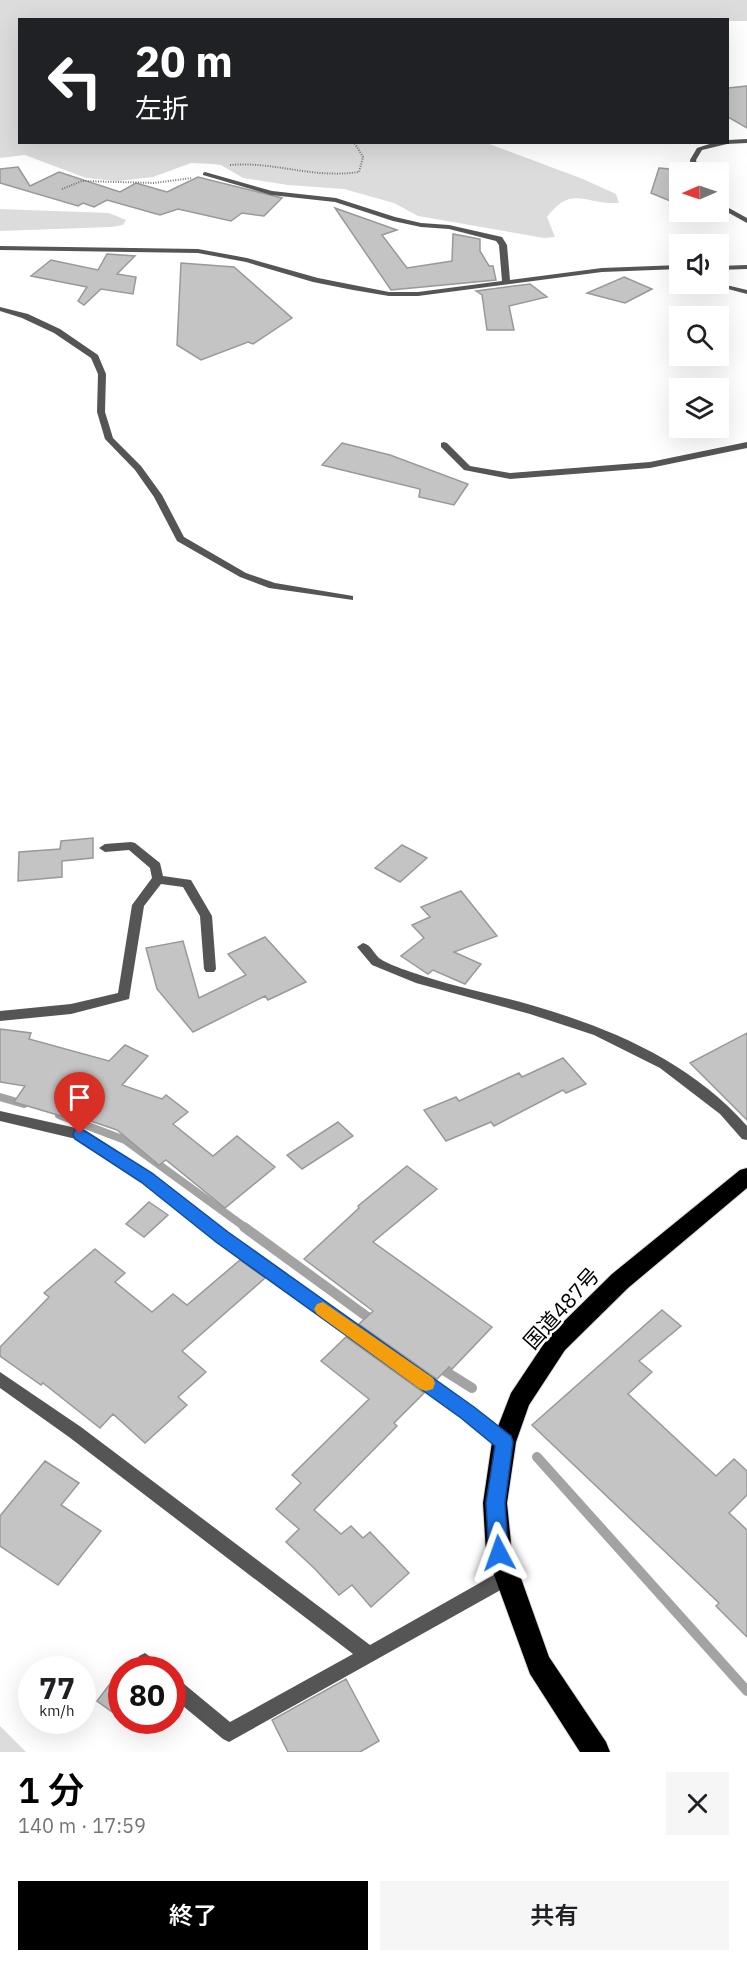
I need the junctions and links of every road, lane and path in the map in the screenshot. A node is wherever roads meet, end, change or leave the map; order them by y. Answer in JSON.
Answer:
{"nodes":[{"id":1,"x":747,"y":141,"type":"edge"},
{"id":2,"x":729,"y":142,"type":"edge"},
{"id":3,"x":355,"y":144,"type":"edge"},
{"id":4,"x":719,"y":144,"type":"edge"},
{"id":5,"x":693,"y":162,"type":"edge"},
{"id":6,"x":206,"y":174,"type":"junction"},
{"id":7,"x":62,"y":189,"type":"dead end"},
{"id":8,"x":729,"y":210,"type":"edge"},
{"id":9,"x":747,"y":220,"type":"edge"},
{"id":10,"x":0,"y":248,"type":"edge"},
{"id":11,"x":747,"y":267,"type":"edge"},
{"id":12,"x":669,"y":268,"type":"edge"},
{"id":13,"x":729,"y":268,"type":"edge"},
{"id":14,"x":646,"y":269,"type":"junction"},
{"id":15,"x":669,"y":273,"type":"edge"},
{"id":16,"x":506,"y":283,"type":"junction"},
{"id":17,"x":729,"y":288,"type":"edge"},
{"id":18,"x":747,"y":292,"type":"edge"},
{"id":19,"x":0,"y":309,"type":"edge"},
{"id":20,"x":444,"y":445,"type":"dead end"},
{"id":21,"x":747,"y":445,"type":"edge"},
{"id":22,"x":349,"y":598,"type":"dead end"},
{"id":23,"x":105,"y":848,"type":"dead end"},
{"id":24,"x":158,"y":879,"type":"junction"},
{"id":25,"x":363,"y":947,"type":"dead end"},
{"id":26,"x":210,"y":969,"type":"dead end"},
{"id":27,"x":0,"y":1016,"type":"edge"},
{"id":28,"x":0,"y":1116,"type":"edge"},
{"id":29,"x":747,"y":1135,"type":"edge"},
{"id":30,"x":747,"y":1176,"type":"edge"},
{"id":31,"x":0,"y":1379,"type":"edge"},
{"id":32,"x":504,"y":1442,"type":"junction"},
{"id":33,"x":507,"y":1577,"type":"junction"},
{"id":34,"x":369,"y":1655,"type":"junction"},
{"id":35,"x":186,"y":1697,"type":"edge"},
{"id":36,"x":596,"y":1752,"type":"edge"}],
"edges":[{"from":1,"to":2,"type":"street"},
{"from":3,"to":6,"type":"path"},
{"from":4,"to":5,"type":"street"},
{"from":6,"to":7,"type":"path"},
{"from":6,"to":16,"type":"street"},
{"from":8,"to":9,"type":"street"},
{"from":10,"to":16,"type":"street"},
{"from":11,"to":13,"type":"street"},
{"from":12,"to":14,"type":"street"},
{"from":14,"to":15,"type":"street"},
{"from":14,"to":16,"type":"street"},
{"from":17,"to":18,"type":"street"},
{"from":19,"to":22,"type":"street"},
{"from":20,"to":21,"type":"street"},
{"from":23,"to":24,"type":"street"},
{"from":24,"to":26,"type":"street"},
{"from":24,"to":27,"type":"street"},
{"from":25,"to":29,"type":"street"},
{"from":28,"to":32,"type":"street"},
{"from":30,"to":32,"type":"highway","name":"国道487号"},
{"from":31,"to":34,"type":"street"},
{"from":32,"to":33,"type":"highway","name":"国道487号"},
{"from":33,"to":34,"type":"street"},
{"from":33,"to":36,"type":"highway","name":"国道487号"},
{"from":34,"to":35,"type":"street"}]}
